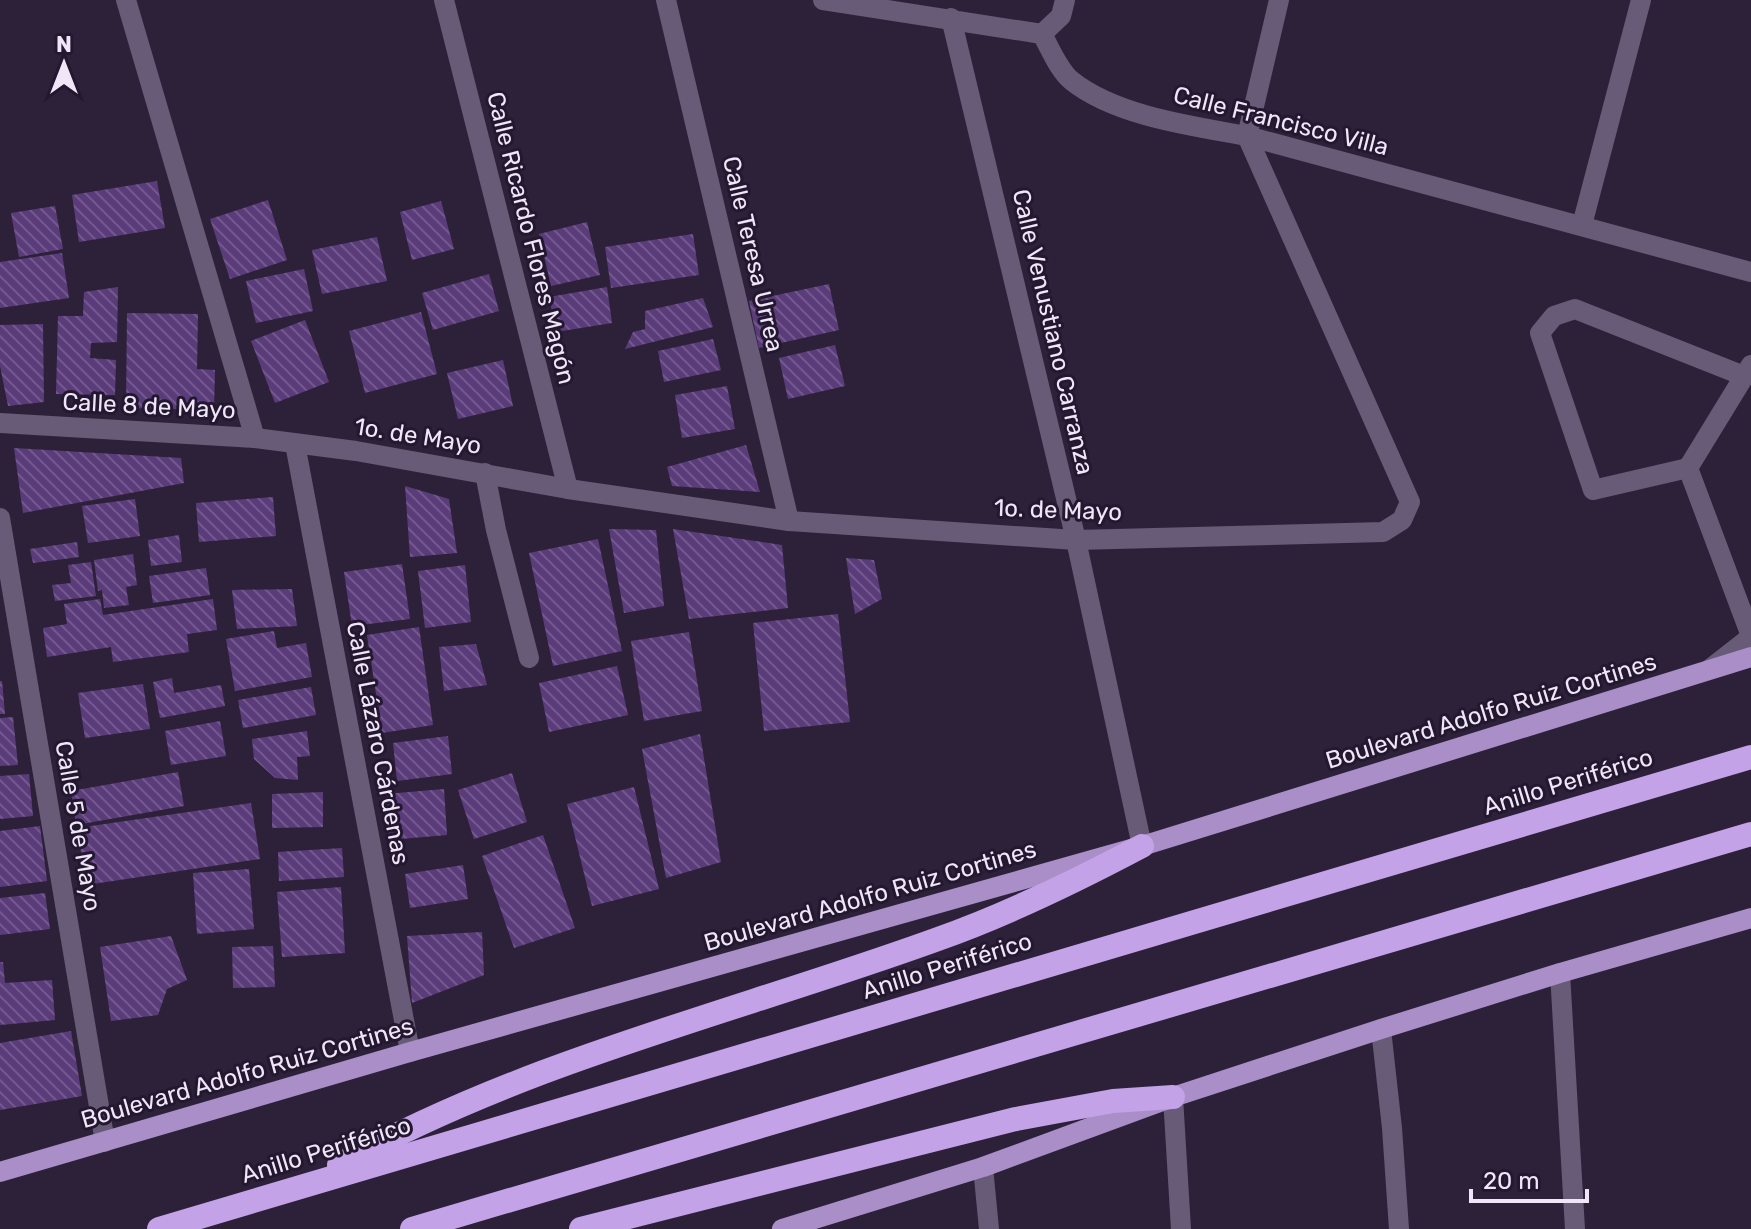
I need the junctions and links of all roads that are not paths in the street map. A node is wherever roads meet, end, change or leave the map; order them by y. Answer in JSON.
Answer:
{"nodes":[{"id":1,"x":126,"y":0,"type":"edge"},
{"id":2,"x":444,"y":0,"type":"edge"},
{"id":3,"x":666,"y":0,"type":"edge"},
{"id":4,"x":823,"y":0,"type":"edge"},
{"id":5,"x":1065,"y":0,"type":"edge"},
{"id":6,"x":1279,"y":0,"type":"edge"},
{"id":7,"x":1641,"y":0,"type":"edge"},
{"id":8,"x":951,"y":18,"type":"junction"},
{"id":9,"x":1042,"y":34,"type":"junction"},
{"id":10,"x":1247,"y":136,"type":"junction"},
{"id":11,"x":1582,"y":225,"type":"junction"},
{"id":12,"x":1751,"y":272,"type":"edge"},
{"id":13,"x":1748,"y":370,"type":"edge"},
{"id":14,"x":0,"y":423,"type":"edge"},
{"id":15,"x":255,"y":438,"type":"junction"},
{"id":16,"x":295,"y":444,"type":"junction"},
{"id":17,"x":1688,"y":468,"type":"junction"},
{"id":18,"x":485,"y":473,"type":"junction"},
{"id":19,"x":568,"y":489,"type":"junction"},
{"id":20,"x":0,"y":518,"type":"edge"},
{"id":21,"x":789,"y":521,"type":"junction"},
{"id":22,"x":1076,"y":540,"type":"junction"},
{"id":23,"x":1751,"y":637,"type":"edge"},
{"id":24,"x":1751,"y":657,"type":"edge"},
{"id":25,"x":529,"y":658,"type":"dead end"},
{"id":26,"x":1709,"y":670,"type":"junction"},
{"id":27,"x":1751,"y":757,"type":"edge"},
{"id":28,"x":1751,"y":834,"type":"edge"},
{"id":29,"x":1142,"y":846,"type":"junction"},
{"id":30,"x":1751,"y":918,"type":"edge"},
{"id":31,"x":1560,"y":973,"type":"junction"},
{"id":32,"x":1381,"y":1029,"type":"junction"},
{"id":33,"x":410,"y":1052,"type":"junction"},
{"id":34,"x":1173,"y":1097,"type":"junction"},
{"id":35,"x":105,"y":1142,"type":"junction"},
{"id":36,"x":983,"y":1167,"type":"junction"},
{"id":37,"x":0,"y":1172,"type":"edge"},
{"id":38,"x":299,"y":1187,"type":"junction"},
{"id":39,"x":159,"y":1229,"type":"edge"},
{"id":40,"x":412,"y":1229,"type":"edge"},
{"id":41,"x":581,"y":1229,"type":"edge"},
{"id":42,"x":782,"y":1229,"type":"edge"},
{"id":43,"x":989,"y":1229,"type":"edge"},
{"id":44,"x":1181,"y":1229,"type":"edge"},
{"id":45,"x":1399,"y":1229,"type":"edge"},
{"id":46,"x":1575,"y":1229,"type":"edge"}],
"edges":[{"from":1,"to":15,"type":"street"},
{"from":2,"to":19,"type":"street","name":"Calle Ricardo Flores Magón"},
{"from":3,"to":21,"type":"street","name":"Calle Teresa Urrea"},
{"from":4,"to":8,"type":"street"},
{"from":5,"to":9,"type":"street"},
{"from":6,"to":10,"type":"street"},
{"from":7,"to":11,"type":"street"},
{"from":8,"to":9,"type":"street"},
{"from":8,"to":22,"type":"street","name":"Calle Venustiano Carranza"},
{"from":9,"to":10,"type":"street","name":"Calle Francisco Villa"},
{"from":10,"to":11,"type":"street","name":"Calle Francisco Villa"},
{"from":10,"to":22,"type":"street","name":"1o. de Mayo"},
{"from":11,"to":12,"type":"street","name":"Calle Francisco Villa"},
{"from":13,"to":17,"type":"street"},
{"from":13,"to":17,"type":"street"},
{"from":14,"to":15,"type":"street","name":"Calle 8 de Mayo"},
{"from":15,"to":16,"type":"street","name":"Calle 8 de Mayo"},
{"from":16,"to":18,"type":"street","name":"1o. de Mayo"},
{"from":16,"to":33,"type":"street","name":"Calle Lázaro Cárdenas"},
{"from":17,"to":23,"type":"street"},
{"from":18,"to":19,"type":"street","name":"1o. de Mayo"},
{"from":18,"to":25,"type":"street"},
{"from":19,"to":21,"type":"street","name":"1o. de Mayo"},
{"from":20,"to":35,"type":"street","name":"Calle 5 de Mayo"},
{"from":21,"to":22,"type":"street","name":"1o. de Mayo"},
{"from":22,"to":29,"type":"street","name":"Calle Venustiano Carranza"},
{"from":23,"to":26,"type":"street"},
{"from":24,"to":26,"type":"main road","name":"Boulevard Adolfo Ruiz Cortines"},
{"from":26,"to":29,"type":"main road","name":"Boulevard Adolfo Ruiz Cortines"},
{"from":27,"to":38,"type":"highway","name":"Anillo Periférico"},
{"from":28,"to":40,"type":"highway"},
{"from":29,"to":33,"type":"main road","name":"Boulevard Adolfo Ruiz Cortines"},
{"from":29,"to":38,"type":"highway"},
{"from":30,"to":31,"type":"main road"},
{"from":31,"to":32,"type":"main road"},
{"from":31,"to":46,"type":"street"},
{"from":32,"to":34,"type":"main road"},
{"from":32,"to":45,"type":"street"},
{"from":33,"to":35,"type":"main road","name":"Boulevard Adolfo Ruiz Cortines"},
{"from":34,"to":36,"type":"main road"},
{"from":34,"to":41,"type":"highway"},
{"from":34,"to":44,"type":"street"},
{"from":35,"to":37,"type":"main road","name":"Boulevard Adolfo Ruiz Cortines"},
{"from":36,"to":42,"type":"main road"},
{"from":36,"to":43,"type":"street"},
{"from":38,"to":39,"type":"highway","name":"Anillo Periférico"}]}
